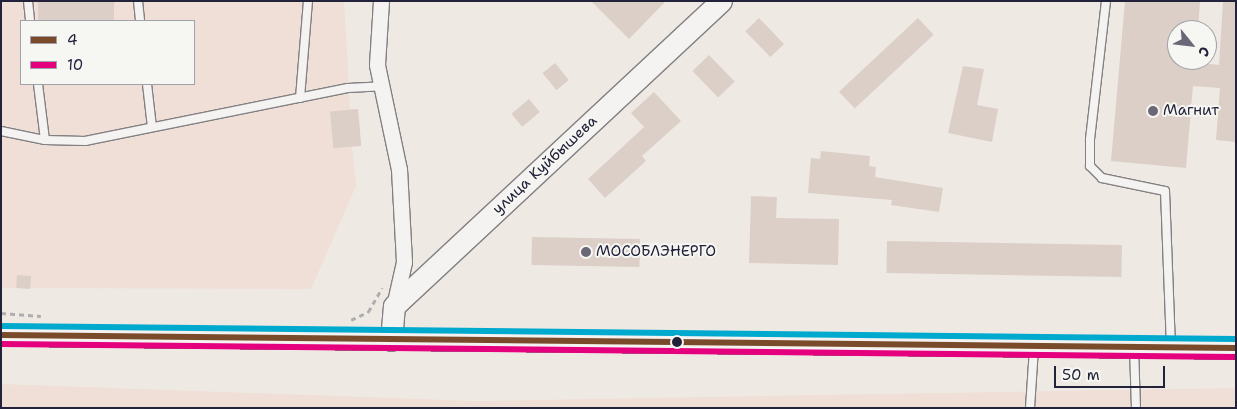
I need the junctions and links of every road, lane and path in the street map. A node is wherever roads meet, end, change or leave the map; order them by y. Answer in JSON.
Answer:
{"nodes":[{"id":1,"x":28,"y":1,"type":"edge"},
{"id":2,"x":138,"y":1,"type":"edge"},
{"id":3,"x":308,"y":1,"type":"edge"},
{"id":4,"x":380,"y":1,"type":"edge"},
{"id":5,"x":721,"y":1,"type":"edge"},
{"id":6,"x":1106,"y":1,"type":"edge"},
{"id":7,"x":30,"y":20,"type":"edge"},
{"id":8,"x":140,"y":20,"type":"edge"},
{"id":9,"x":38,"y":85,"type":"edge"},
{"id":10,"x":147,"y":85,"type":"edge"},
{"id":11,"x":382,"y":86,"type":"junction"},
{"id":12,"x":300,"y":98,"type":"junction"},
{"id":13,"x":152,"y":127,"type":"junction"},
{"id":14,"x":1,"y":131,"type":"edge"},
{"id":15,"x":45,"y":140,"type":"junction"},
{"id":16,"x":386,"y":281,"type":"dead end"},
{"id":17,"x":394,"y":306,"type":"junction"},
{"id":18,"x":1,"y":313,"type":"edge"},
{"id":19,"x":51,"y":317,"type":"dead end"},
{"id":20,"x":348,"y":322,"type":"dead end"},
{"id":21,"x":1,"y":335,"type":"edge"},
{"id":22,"x":391,"y":340,"type":"junction"},
{"id":23,"x":1034,"y":348,"type":"junction"},
{"id":24,"x":1134,"y":348,"type":"junction"},
{"id":25,"x":1171,"y":348,"type":"junction"},
{"id":26,"x":1236,"y":348,"type":"edge"},
{"id":27,"x":1030,"y":408,"type":"edge"},
{"id":28,"x":1136,"y":408,"type":"edge"}],
"edges":[{"from":1,"to":7,"type":"lane"},
{"from":2,"to":8,"type":"lane"},
{"from":3,"to":12,"type":"lane"},
{"from":4,"to":11,"type":"street"},
{"from":5,"to":17,"type":"street","name":"улица Куйбышева"},
{"from":6,"to":25,"type":"lane"},
{"from":9,"to":15,"type":"lane"},
{"from":10,"to":13,"type":"lane"},
{"from":11,"to":12,"type":"lane"},
{"from":11,"to":17,"type":"street"},
{"from":12,"to":13,"type":"lane"},
{"from":13,"to":15,"type":"lane"},
{"from":14,"to":15,"type":"lane"},
{"from":16,"to":20,"type":"path"},
{"from":17,"to":22,"type":"street"},
{"from":18,"to":19,"type":"path"},
{"from":21,"to":22,"type":"street"},
{"from":22,"to":23,"type":"street"},
{"from":23,"to":24,"type":"street"},
{"from":23,"to":27,"type":"lane"},
{"from":24,"to":25,"type":"street"},
{"from":24,"to":28,"type":"lane"},
{"from":25,"to":26,"type":"street"}]}
